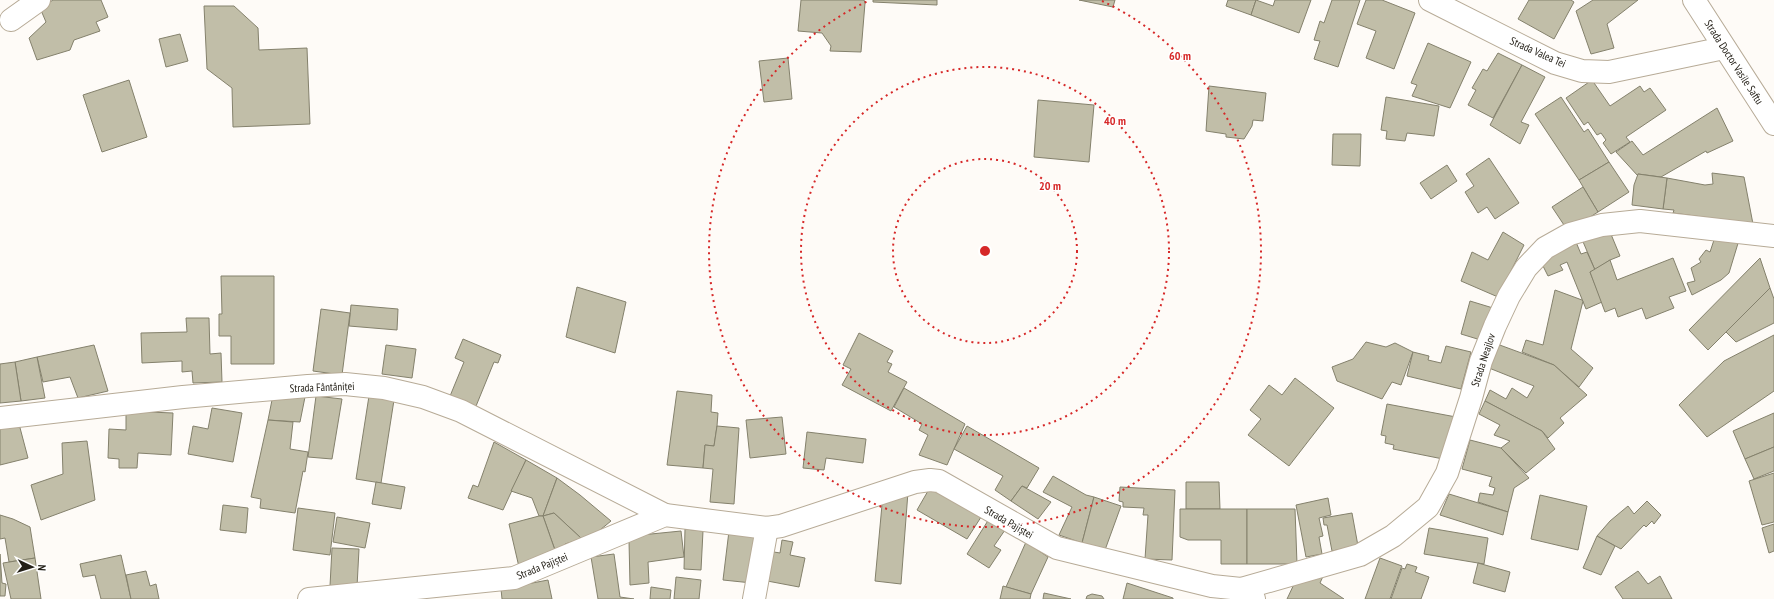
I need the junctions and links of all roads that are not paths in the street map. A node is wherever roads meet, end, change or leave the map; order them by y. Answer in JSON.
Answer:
{"nodes":[{"id":1,"x":39,"y":0,"type":"edge"},
{"id":2,"x":1430,"y":0,"type":"edge"},
{"id":3,"x":1694,"y":0,"type":"edge"},
{"id":4,"x":11,"y":20,"type":"dead end"},
{"id":5,"x":1724,"y":48,"type":"junction"},
{"id":6,"x":1774,"y":124,"type":"edge"},
{"id":7,"x":1774,"y":236,"type":"edge"},
{"id":8,"x":0,"y":418,"type":"edge"},
{"id":9,"x":665,"y":515,"type":"junction"},
{"id":10,"x":767,"y":528,"type":"junction"},
{"id":11,"x":1247,"y":594,"type":"edge"},
{"id":12,"x":309,"y":599,"type":"edge"},
{"id":13,"x":754,"y":599,"type":"edge"}],
"edges":[{"from":1,"to":4,"type":"street"},
{"from":2,"to":5,"type":"street","name":"Strada Valea Tei"},
{"from":3,"to":5,"type":"street","name":"Strada Doctor Vasile Saftu"},
{"from":5,"to":6,"type":"street","name":"Strada Doctor Vasile Saftu"},
{"from":7,"to":11,"type":"street","name":"Strada Neajlov"},
{"from":8,"to":9,"type":"street","name":"Strada Fântâniței"},
{"from":9,"to":10,"type":"street","name":"Strada Pajiștei"},
{"from":9,"to":12,"type":"street","name":"Strada Pajiștei"},
{"from":10,"to":11,"type":"street","name":"Strada Pajiștei"},
{"from":10,"to":13,"type":"street"}]}
